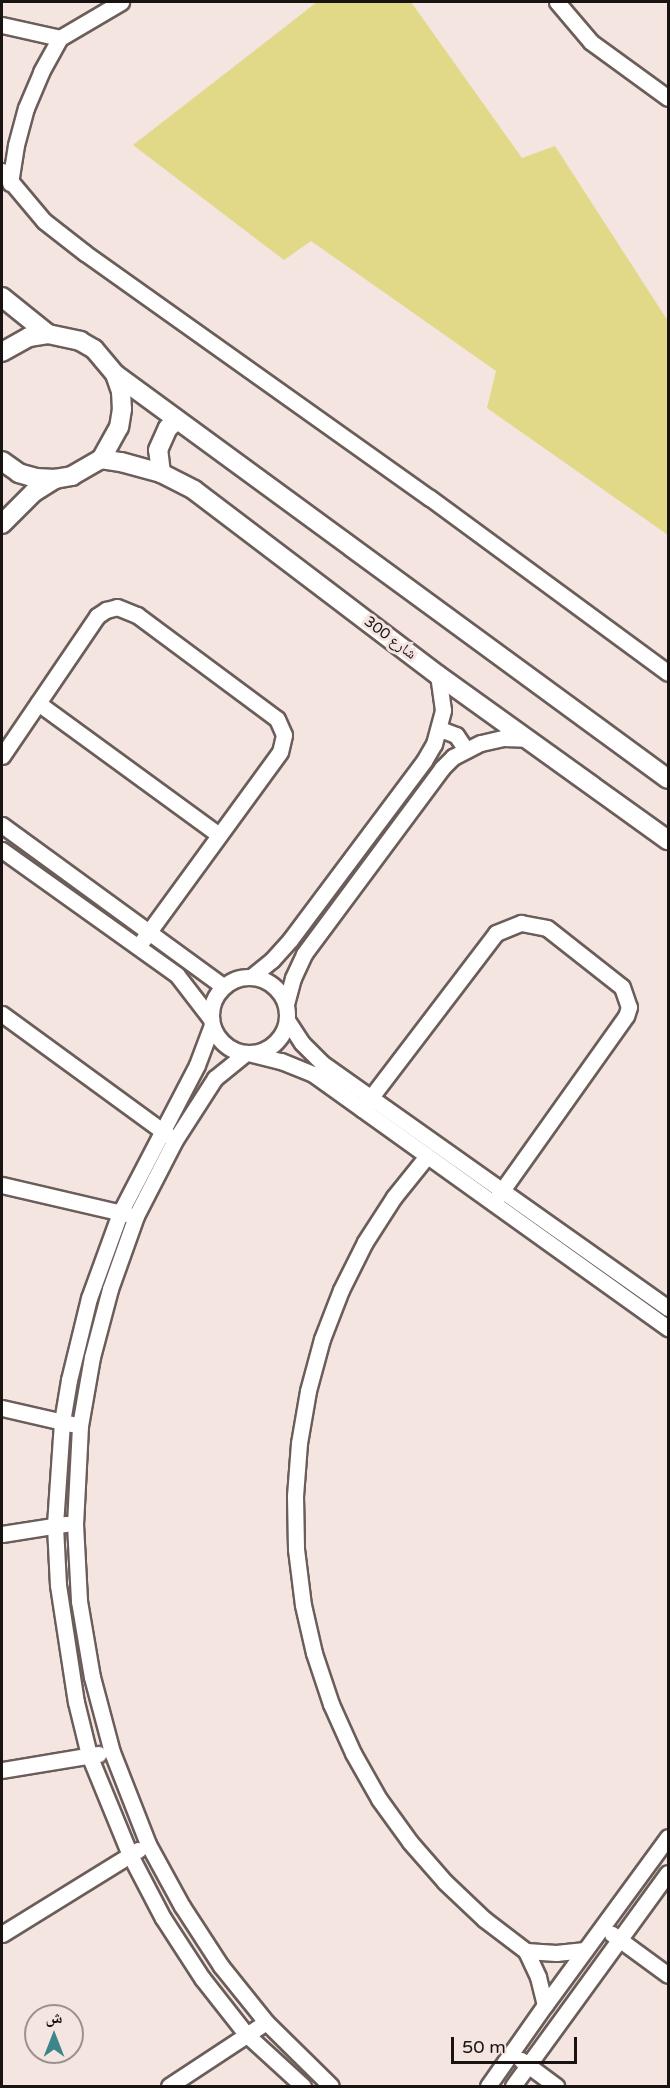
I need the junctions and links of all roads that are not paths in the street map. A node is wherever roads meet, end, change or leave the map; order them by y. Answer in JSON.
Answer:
{"nodes":[{"id":1,"x":121,"y":2,"type":"edge"},
{"id":2,"x":557,"y":2,"type":"edge"},
{"id":3,"x":2,"y":25,"type":"edge"},
{"id":4,"x":60,"y":38,"type":"junction"},
{"id":5,"x":669,"y":98,"type":"edge"},
{"id":6,"x":5,"y":177,"type":"edge"},
{"id":7,"x":2,"y":297,"type":"edge"},
{"id":8,"x":48,"y":334,"type":"junction"},
{"id":9,"x":2,"y":352,"type":"edge"},
{"id":10,"x":115,"y":374,"type":"junction"},
{"id":11,"x":177,"y":420,"type":"junction"},
{"id":12,"x":101,"y":459,"type":"junction"},
{"id":13,"x":2,"y":461,"type":"edge"},
{"id":14,"x":161,"y":473,"type":"junction"},
{"id":15,"x":55,"y":479,"type":"junction"},
{"id":16,"x":2,"y":524,"type":"edge"},
{"id":17,"x":669,"y":673,"type":"edge"},
{"id":18,"x":438,"y":675,"type":"junction"},
{"id":19,"x":38,"y":703,"type":"junction"},
{"id":20,"x":440,"y":729,"type":"junction"},
{"id":21,"x":527,"y":739,"type":"junction"},
{"id":22,"x":466,"y":750,"type":"junction"},
{"id":23,"x":2,"y":756,"type":"edge"},
{"id":24,"x":669,"y":779,"type":"edge"},
{"id":25,"x":2,"y":825,"type":"edge"},
{"id":26,"x":219,"y":835,"type":"junction"},
{"id":27,"x":669,"y":840,"type":"edge"},
{"id":28,"x":2,"y":850,"type":"edge"},
{"id":29,"x":148,"y":932,"type":"junction"},
{"id":30,"x":138,"y":947,"type":"junction"},
{"id":31,"x":251,"y":977,"type":"junction"},
{"id":32,"x":223,"y":986,"type":"junction"},
{"id":33,"x":286,"y":1004,"type":"junction"},
{"id":34,"x":2,"y":1014,"type":"edge"},
{"id":35,"x":287,"y":1020,"type":"junction"},
{"id":36,"x":211,"y":1022,"type":"junction"},
{"id":37,"x":247,"y":1053,"type":"junction"},
{"id":38,"x":366,"y":1103,"type":"junction"},
{"id":39,"x":168,"y":1136,"type":"junction"},
{"id":40,"x":427,"y":1156,"type":"junction"},
{"id":41,"x":2,"y":1185,"type":"edge"},
{"id":42,"x":498,"y":1196,"type":"junction"},
{"id":43,"x":120,"y":1213,"type":"junction"},
{"id":44,"x":136,"y":1216,"type":"junction"},
{"id":45,"x":669,"y":1308,"type":"edge"},
{"id":46,"x":669,"y":1328,"type":"edge"},
{"id":47,"x":2,"y":1408,"type":"edge"},
{"id":48,"x":62,"y":1422,"type":"junction"},
{"id":49,"x":80,"y":1426,"type":"junction"},
{"id":50,"x":75,"y":1524,"type":"junction"},
{"id":51,"x":56,"y":1526,"type":"junction"},
{"id":52,"x":2,"y":1534,"type":"edge"},
{"id":53,"x":112,"y":1752,"type":"junction"},
{"id":54,"x":89,"y":1755,"type":"junction"},
{"id":55,"x":2,"y":1770,"type":"edge"},
{"id":56,"x":669,"y":1837,"type":"edge"},
{"id":57,"x":148,"y":1844,"type":"junction"},
{"id":58,"x":130,"y":1855,"type":"junction"},
{"id":59,"x":669,"y":1873,"type":"edge"},
{"id":60,"x":602,"y":1927,"type":"junction"},
{"id":61,"x":2,"y":1934,"type":"edge"},
{"id":62,"x":619,"y":1939,"type":"junction"},
{"id":63,"x":585,"y":1950,"type":"junction"},
{"id":64,"x":526,"y":1951,"type":"junction"},
{"id":65,"x":669,"y":1974,"type":"edge"},
{"id":66,"x":545,"y":2005,"type":"junction"},
{"id":67,"x":266,"y":2022,"type":"junction"},
{"id":68,"x":246,"y":2034,"type":"junction"},
{"id":69,"x":512,"y":2053,"type":"junction"},
{"id":70,"x":528,"y":2065,"type":"junction"},
{"id":71,"x":169,"y":2086,"type":"edge"},
{"id":72,"x":303,"y":2086,"type":"edge"},
{"id":73,"x":331,"y":2086,"type":"edge"},
{"id":74,"x":489,"y":2086,"type":"edge"},
{"id":75,"x":513,"y":2086,"type":"edge"},
{"id":76,"x":556,"y":2086,"type":"edge"}],
"edges":[{"from":1,"to":4,"type":"street"},
{"from":2,"to":5,"type":"street"},
{"from":3,"to":4,"type":"street"},
{"from":4,"to":6,"type":"street"},
{"from":6,"to":17,"type":"street"},
{"from":7,"to":8,"type":"street"},
{"from":8,"to":9,"type":"street"},
{"from":8,"to":10,"type":"street"},
{"from":10,"to":11,"type":"street"},
{"from":10,"to":12,"type":"street"},
{"from":11,"to":14,"type":"street"},
{"from":11,"to":24,"type":"street"},
{"from":12,"to":14,"type":"street","name":"شارع 300"},
{"from":12,"to":15,"type":"street"},
{"from":13,"to":15,"type":"street"},
{"from":14,"to":18,"type":"street","name":"شارع 300"},
{"from":15,"to":16,"type":"street"},
{"from":18,"to":20,"type":"street"},
{"from":18,"to":21,"type":"street","name":"شارع 300"},
{"from":19,"to":23,"type":"street"},
{"from":19,"to":26,"type":"street"},
{"from":19,"to":26,"type":"street"},
{"from":20,"to":22,"type":"street"},
{"from":20,"to":31,"type":"street"},
{"from":21,"to":22,"type":"street"},
{"from":21,"to":27,"type":"street","name":"شارع 300"},
{"from":22,"to":33,"type":"street"},
{"from":25,"to":29,"type":"street"},
{"from":26,"to":29,"type":"street"},
{"from":28,"to":30,"type":"street"},
{"from":29,"to":30,"type":"street"},
{"from":29,"to":32,"type":"street"},
{"from":30,"to":36,"type":"street"},
{"from":31,"to":32,"type":"street"},
{"from":31,"to":33,"type":"street"},
{"from":32,"to":36,"type":"street"},
{"from":33,"to":35,"type":"street"},
{"from":34,"to":39,"type":"street"},
{"from":35,"to":37,"type":"street"},
{"from":35,"to":38,"type":"street"},
{"from":36,"to":37,"type":"street"},
{"from":36,"to":39,"type":"street"},
{"from":37,"to":38,"type":"street"},
{"from":37,"to":39,"type":"street"},
{"from":38,"to":40,"type":"street"},
{"from":38,"to":42,"type":"street"},
{"from":38,"to":42,"type":"street"},
{"from":39,"to":43,"type":"street"},
{"from":39,"to":44,"type":"street"},
{"from":40,"to":42,"type":"street"},
{"from":40,"to":64,"type":"street"},
{"from":41,"to":43,"type":"street"},
{"from":42,"to":45,"type":"street"},
{"from":42,"to":46,"type":"street"},
{"from":43,"to":44,"type":"street"},
{"from":43,"to":48,"type":"street"},
{"from":44,"to":49,"type":"street"},
{"from":47,"to":48,"type":"street"},
{"from":48,"to":49,"type":"street"},
{"from":48,"to":51,"type":"street"},
{"from":49,"to":50,"type":"street"},
{"from":50,"to":51,"type":"street"},
{"from":50,"to":53,"type":"street"},
{"from":51,"to":52,"type":"street"},
{"from":51,"to":54,"type":"street"},
{"from":53,"to":54,"type":"street"},
{"from":53,"to":57,"type":"street"},
{"from":54,"to":55,"type":"street"},
{"from":54,"to":58,"type":"street"},
{"from":56,"to":60,"type":"street"},
{"from":57,"to":58,"type":"street"},
{"from":57,"to":67,"type":"street"},
{"from":58,"to":61,"type":"street"},
{"from":58,"to":68,"type":"street"},
{"from":59,"to":62,"type":"street"},
{"from":60,"to":62,"type":"street"},
{"from":60,"to":63,"type":"street"},
{"from":62,"to":65,"type":"street"},
{"from":62,"to":70,"type":"street"},
{"from":63,"to":64,"type":"street"},
{"from":63,"to":66,"type":"street"},
{"from":64,"to":66,"type":"street"},
{"from":66,"to":69,"type":"street"},
{"from":67,"to":68,"type":"street"},
{"from":67,"to":73,"type":"street"},
{"from":68,"to":71,"type":"street"},
{"from":68,"to":72,"type":"street"},
{"from":69,"to":70,"type":"street"},
{"from":69,"to":74,"type":"street"},
{"from":70,"to":75,"type":"street"},
{"from":70,"to":76,"type":"street"}]}
